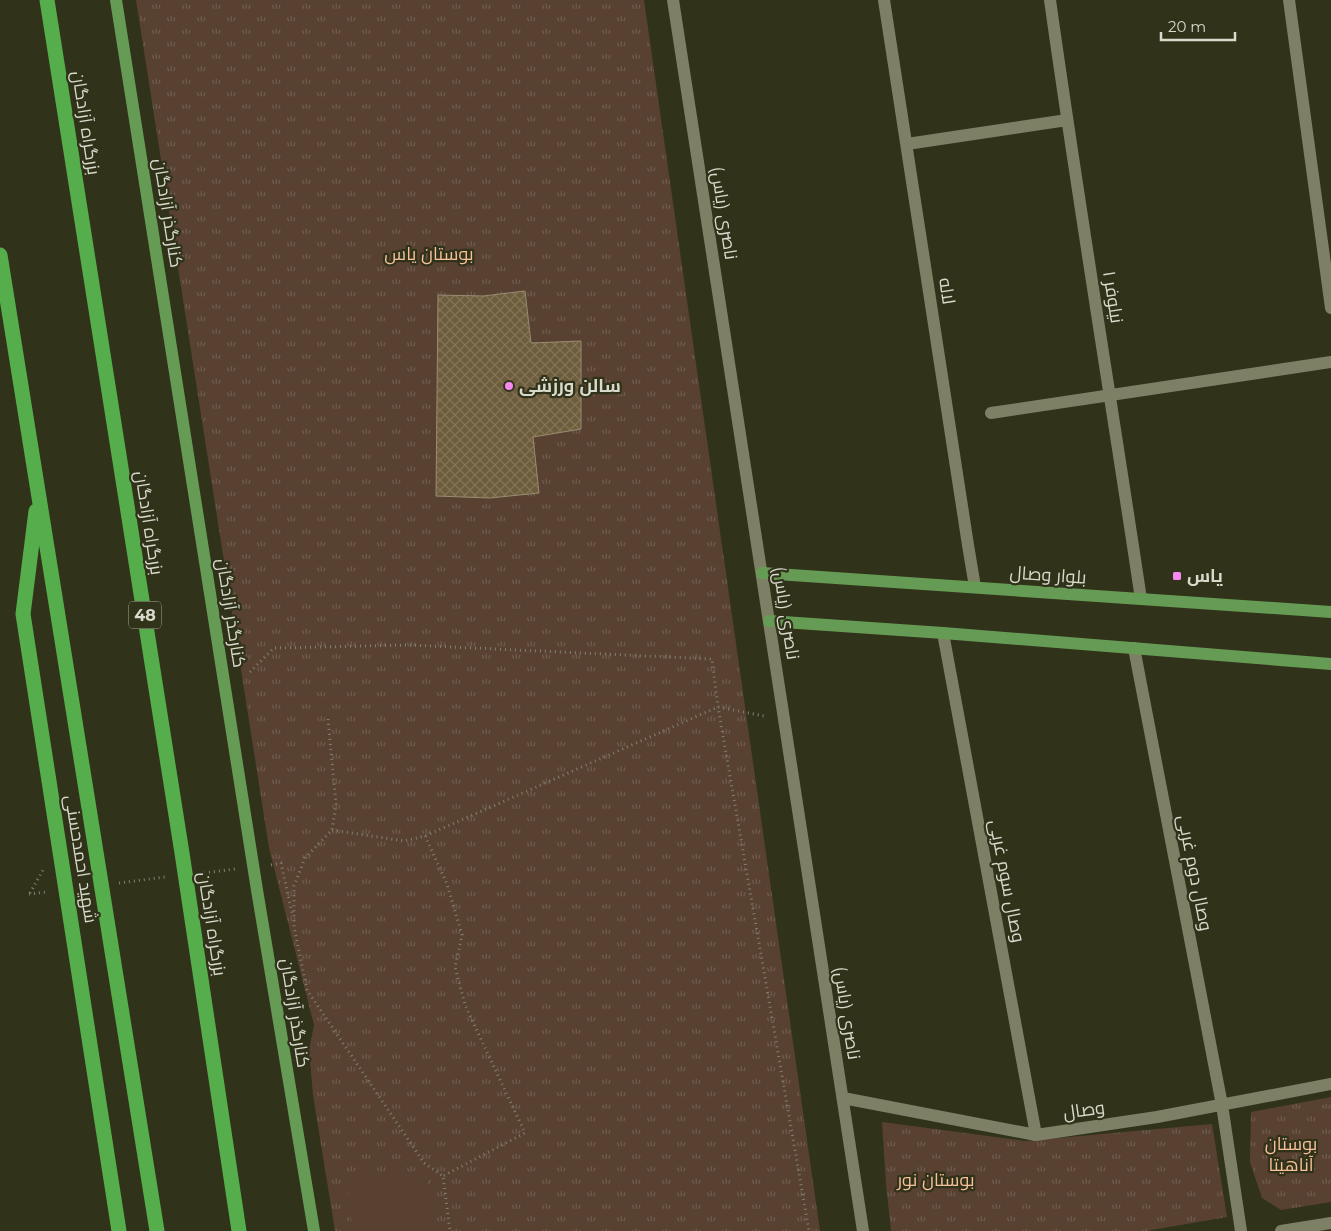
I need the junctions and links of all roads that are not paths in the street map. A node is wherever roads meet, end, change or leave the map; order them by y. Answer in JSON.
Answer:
{"nodes":[{"id":1,"x":47,"y":0,"type":"edge"},
{"id":2,"x":116,"y":0,"type":"edge"},
{"id":3,"x":673,"y":0,"type":"edge"},
{"id":4,"x":884,"y":0,"type":"edge"},
{"id":5,"x":1050,"y":0,"type":"edge"},
{"id":6,"x":1289,"y":0,"type":"edge"},
{"id":7,"x":1067,"y":120,"type":"junction"},
{"id":8,"x":907,"y":144,"type":"junction"},
{"id":9,"x":0,"y":255,"type":"edge"},
{"id":10,"x":1331,"y":308,"type":"edge"},
{"id":11,"x":1331,"y":362,"type":"edge"},
{"id":12,"x":1110,"y":394,"type":"junction"},
{"id":13,"x":991,"y":412,"type":"dead end"},
{"id":14,"x":38,"y":492,"type":"junction"},
{"id":15,"x":762,"y":573,"type":"junction"},
{"id":16,"x":975,"y":587,"type":"junction"},
{"id":17,"x":1141,"y":599,"type":"junction"},
{"id":18,"x":1331,"y":612,"type":"edge"},
{"id":19,"x":769,"y":621,"type":"junction"},
{"id":20,"x":943,"y":633,"type":"junction"},
{"id":21,"x":1134,"y":648,"type":"junction"},
{"id":22,"x":1331,"y":664,"type":"edge"},
{"id":23,"x":1331,"y":1084,"type":"edge"},
{"id":24,"x":843,"y":1098,"type":"junction"},
{"id":25,"x":1222,"y":1105,"type":"junction"},
{"id":26,"x":1036,"y":1135,"type":"junction"},
{"id":27,"x":1331,"y":1223,"type":"edge"},
{"id":28,"x":119,"y":1231,"type":"edge"},
{"id":29,"x":157,"y":1231,"type":"edge"},
{"id":30,"x":240,"y":1231,"type":"edge"},
{"id":31,"x":314,"y":1231,"type":"edge"},
{"id":32,"x":863,"y":1231,"type":"edge"},
{"id":33,"x":1240,"y":1231,"type":"edge"},
{"id":34,"x":1281,"y":1231,"type":"edge"}],
"edges":[{"from":1,"to":30,"type":"highway","name":"بزرگراه آزادگان","number":"48"},
{"from":2,"to":31,"type":"main road","name":"کنارگذر آزادگان"},
{"from":3,"to":15,"type":"street","name":"ناصری (یاس)"},
{"from":4,"to":8,"type":"street","name":"لاله"},
{"from":5,"to":7,"type":"street","name":"نیلوفر ۱"},
{"from":6,"to":10,"type":"street"},
{"from":7,"to":8,"type":"street"},
{"from":7,"to":12,"type":"street","name":"نیلوفر ۱"},
{"from":8,"to":16,"type":"street","name":"لاله"},
{"from":9,"to":14,"type":"highway"},
{"from":11,"to":12,"type":"street"},
{"from":12,"to":13,"type":"street"},
{"from":12,"to":17,"type":"street","name":"نیلوفر ۱"},
{"from":14,"to":28,"type":"highway","name":"شهید احمدحسنی"},
{"from":14,"to":29,"type":"highway"},
{"from":15,"to":16,"type":"main road","name":"بلوار وصال"},
{"from":15,"to":19,"type":"street","name":"ناصری (یاس)"},
{"from":16,"to":17,"type":"main road","name":"بلوار وصال"},
{"from":17,"to":18,"type":"main road","name":"بلوار وصال"},
{"from":19,"to":20,"type":"main road"},
{"from":19,"to":24,"type":"street","name":"ناصری (یاس)"},
{"from":20,"to":21,"type":"main road"},
{"from":20,"to":26,"type":"street","name":"وصال سوم غربی"},
{"from":21,"to":22,"type":"main road"},
{"from":21,"to":25,"type":"street","name":"وصال دوم غربی"},
{"from":23,"to":25,"type":"street","name":"وصال"},
{"from":24,"to":26,"type":"street","name":"وصال"},
{"from":24,"to":32,"type":"street","name":"ناصری (یاس)"},
{"from":25,"to":26,"type":"street","name":"وصال"},
{"from":25,"to":33,"type":"street","name":"وصال دوم غربی"},
{"from":27,"to":34,"type":"street"}]}
